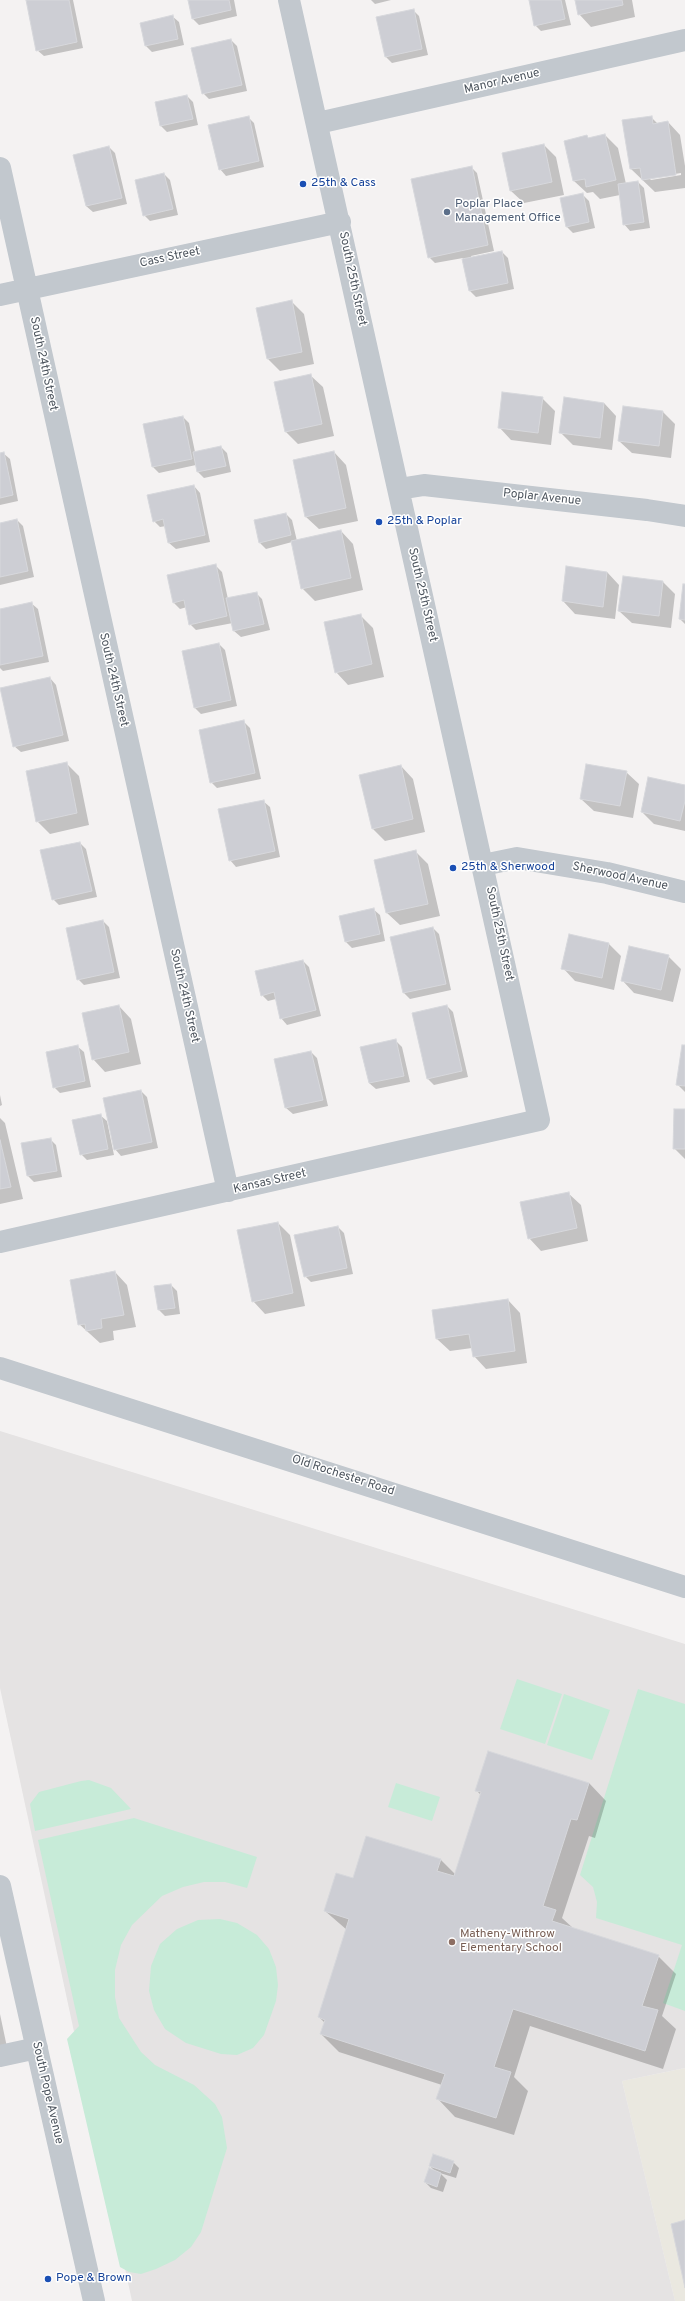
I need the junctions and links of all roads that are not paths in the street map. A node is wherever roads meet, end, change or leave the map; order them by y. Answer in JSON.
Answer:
{"nodes":[{"id":1,"x":289,"y":0,"type":"edge"},
{"id":2,"x":685,"y":40,"type":"edge"},
{"id":3,"x":318,"y":123,"type":"junction"},
{"id":4,"x":0,"y":168,"type":"edge"},
{"id":5,"x":340,"y":222,"type":"junction"},
{"id":6,"x":27,"y":289,"type":"junction"},
{"id":7,"x":0,"y":295,"type":"edge"},
{"id":8,"x":399,"y":489,"type":"junction"},
{"id":9,"x":685,"y":516,"type":"edge"},
{"id":10,"x":483,"y":865,"type":"junction"},
{"id":11,"x":685,"y":892,"type":"edge"},
{"id":12,"x":539,"y":1120,"type":"joint"},
{"id":13,"x":228,"y":1192,"type":"junction"},
{"id":14,"x":0,"y":1242,"type":"edge"},
{"id":15,"x":0,"y":1368,"type":"edge"},
{"id":16,"x":685,"y":1587,"type":"edge"},
{"id":17,"x":0,"y":1886,"type":"edge"},
{"id":18,"x":37,"y":2048,"type":"junction"},
{"id":19,"x":0,"y":2056,"type":"edge"},
{"id":20,"x":94,"y":2301,"type":"edge"}],
"edges":[{"from":1,"to":3,"type":"street","name":"South 25th Street"},
{"from":2,"to":3,"type":"street","name":"Manor Avenue"},
{"from":3,"to":5,"type":"street","name":"South 25th Street"},
{"from":4,"to":6,"type":"street","name":"South 24th Street"},
{"from":5,"to":6,"type":"street","name":"Cass Street"},
{"from":5,"to":8,"type":"street","name":"South 25th Street"},
{"from":6,"to":7,"type":"street","name":"Cass Street"},
{"from":6,"to":13,"type":"street","name":"South 24th Street"},
{"from":8,"to":9,"type":"street","name":"Poplar Avenue"},
{"from":8,"to":10,"type":"street","name":"South 25th Street"},
{"from":10,"to":11,"type":"street","name":"Sherwood Avenue"},
{"from":10,"to":12,"type":"street","name":"South 25th Street"},
{"from":12,"to":13,"type":"street","name":"Kansas Street"},
{"from":13,"to":14,"type":"street","name":"Kansas Street"},
{"from":15,"to":16,"type":"street","name":"Old Rochester Road"},
{"from":17,"to":18,"type":"street","name":"South Pope Avenue"},
{"from":18,"to":19,"type":"street"},
{"from":18,"to":20,"type":"street","name":"South Pope Avenue"}]}
